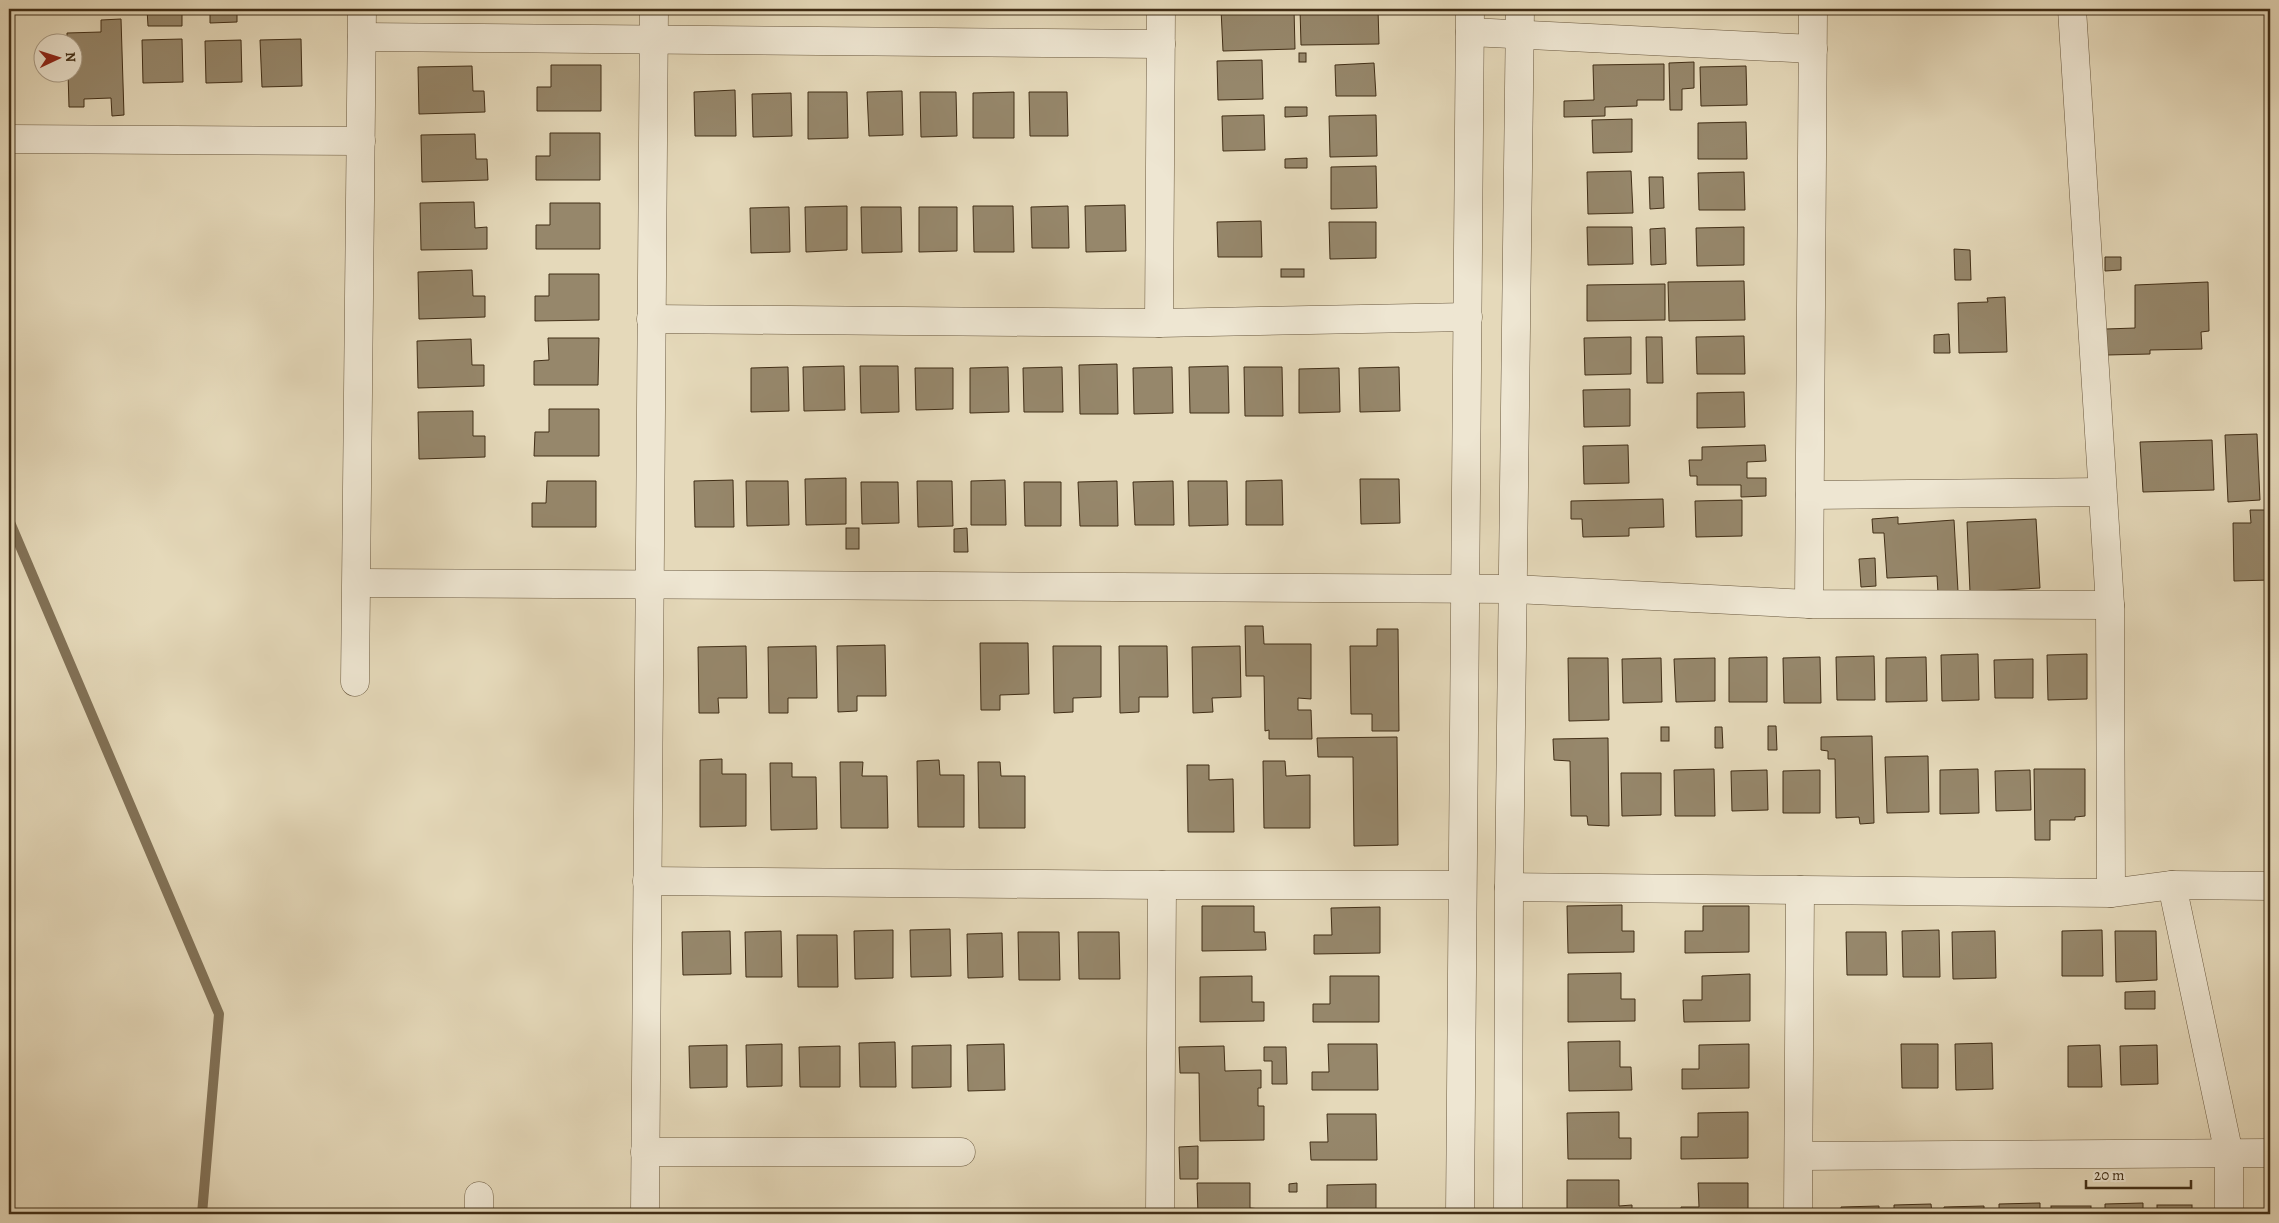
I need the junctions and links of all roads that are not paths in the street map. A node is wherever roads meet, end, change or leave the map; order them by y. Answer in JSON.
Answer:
{"nodes":[{"id":1,"x":362,"y":9,"type":"edge"},
{"id":2,"x":654,"y":9,"type":"edge"},
{"id":3,"x":1162,"y":9,"type":"edge"},
{"id":4,"x":1813,"y":9,"type":"edge"},
{"id":5,"x":2072,"y":9,"type":"edge"},
{"id":6,"x":1470,"y":20,"type":"edge"},
{"id":7,"x":1520,"y":22,"type":"edge"},
{"id":8,"x":362,"y":37,"type":"junction"},
{"id":9,"x":653,"y":39,"type":"junction"},
{"id":10,"x":1161,"y":44,"type":"junction"},
{"id":11,"x":1813,"y":49,"type":"junction"},
{"id":12,"x":9,"y":138,"type":"edge"},
{"id":13,"x":361,"y":141,"type":"junction"},
{"id":14,"x":1468,"y":317,"type":"junction"},
{"id":15,"x":651,"y":319,"type":"junction"},
{"id":16,"x":1159,"y":324,"type":"junction"},
{"id":17,"x":2102,"y":492,"type":"junction"},
{"id":18,"x":1810,"y":495,"type":"junction"},
{"id":19,"x":357,"y":583,"type":"junction"},
{"id":20,"x":649,"y":584,"type":"junction"},
{"id":21,"x":1513,"y":588,"type":"junction"},
{"id":22,"x":1466,"y":590,"type":"junction"},
{"id":23,"x":1809,"y":604,"type":"junction"},
{"id":24,"x":2110,"y":606,"type":"junction"},
{"id":25,"x":355,"y":682,"type":"dead end"},
{"id":26,"x":647,"y":881,"type":"junction"},
{"id":27,"x":1162,"y":885,"type":"junction"},
{"id":28,"x":1461,"y":885,"type":"junction"},
{"id":29,"x":2172,"y":885,"type":"junction"},
{"id":30,"x":2270,"y":886,"type":"edge"},
{"id":31,"x":1509,"y":887,"type":"junction"},
{"id":32,"x":1800,"y":890,"type":"junction"},
{"id":33,"x":2111,"y":893,"type":"junction"},
{"id":34,"x":645,"y":1152,"type":"junction"},
{"id":35,"x":961,"y":1152,"type":"dead end"},
{"id":36,"x":2270,"y":1153,"type":"edge"},
{"id":37,"x":2229,"y":1154,"type":"junction"},
{"id":38,"x":1799,"y":1156,"type":"junction"},
{"id":39,"x":645,"y":1214,"type":"edge"},
{"id":40,"x":1160,"y":1214,"type":"edge"},
{"id":41,"x":1460,"y":1214,"type":"edge"},
{"id":42,"x":1508,"y":1214,"type":"edge"},
{"id":43,"x":1798,"y":1214,"type":"edge"},
{"id":44,"x":2229,"y":1214,"type":"edge"}],
"edges":[{"from":1,"to":8,"type":"street"},
{"from":2,"to":9,"type":"street"},
{"from":3,"to":10,"type":"street"},
{"from":4,"to":11,"type":"street"},
{"from":5,"to":17,"type":"street"},
{"from":6,"to":7,"type":"street"},
{"from":6,"to":14,"type":"street"},
{"from":7,"to":11,"type":"street"},
{"from":7,"to":21,"type":"street"},
{"from":8,"to":9,"type":"street"},
{"from":8,"to":13,"type":"street"},
{"from":9,"to":10,"type":"street"},
{"from":9,"to":15,"type":"street"},
{"from":10,"to":16,"type":"street"},
{"from":11,"to":18,"type":"street"},
{"from":12,"to":13,"type":"street"},
{"from":13,"to":19,"type":"street"},
{"from":14,"to":16,"type":"street"},
{"from":14,"to":22,"type":"street"},
{"from":15,"to":16,"type":"street"},
{"from":15,"to":20,"type":"street"},
{"from":17,"to":18,"type":"street"},
{"from":17,"to":24,"type":"street"},
{"from":18,"to":23,"type":"street"},
{"from":19,"to":20,"type":"street"},
{"from":19,"to":25,"type":"street"},
{"from":20,"to":22,"type":"street"},
{"from":20,"to":26,"type":"street"},
{"from":21,"to":22,"type":"street"},
{"from":21,"to":23,"type":"street"},
{"from":21,"to":31,"type":"street"},
{"from":22,"to":28,"type":"street"},
{"from":23,"to":24,"type":"street"},
{"from":24,"to":33,"type":"street"},
{"from":26,"to":27,"type":"street"},
{"from":26,"to":34,"type":"street"},
{"from":27,"to":28,"type":"street"},
{"from":27,"to":40,"type":"street"},
{"from":28,"to":41,"type":"street"},
{"from":29,"to":30,"type":"street"},
{"from":29,"to":33,"type":"street"},
{"from":29,"to":37,"type":"street"},
{"from":31,"to":32,"type":"street"},
{"from":31,"to":42,"type":"street"},
{"from":32,"to":33,"type":"street"},
{"from":32,"to":38,"type":"street"},
{"from":34,"to":35,"type":"street"},
{"from":34,"to":39,"type":"street"},
{"from":36,"to":37,"type":"street"},
{"from":37,"to":38,"type":"street"},
{"from":37,"to":44,"type":"street"},
{"from":38,"to":43,"type":"street"}]}
